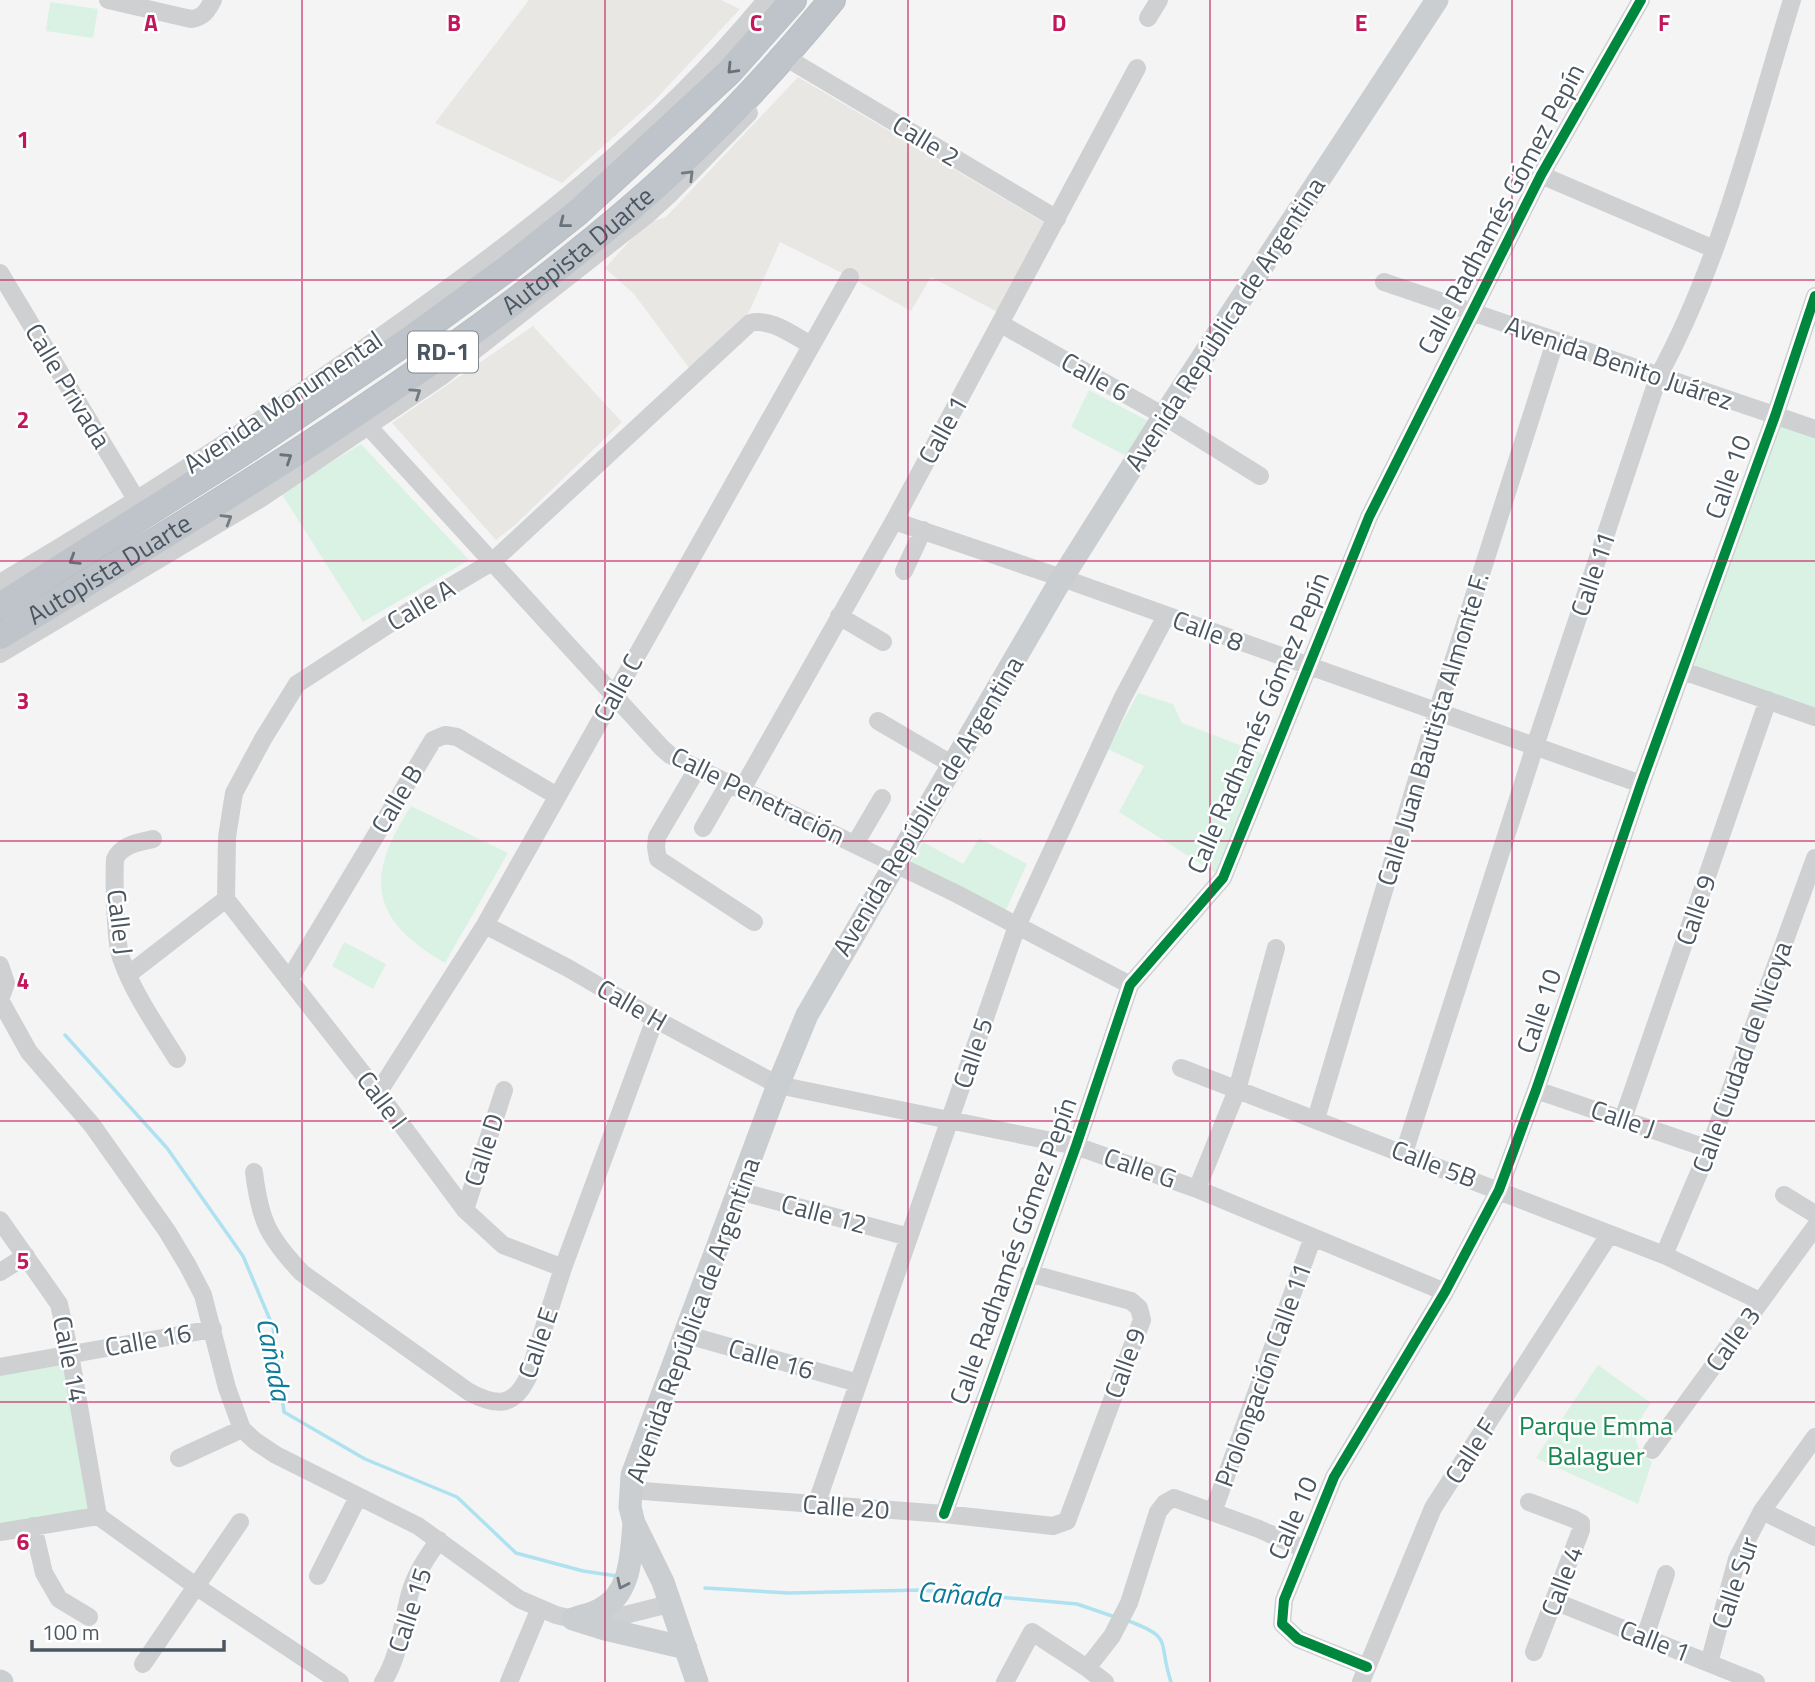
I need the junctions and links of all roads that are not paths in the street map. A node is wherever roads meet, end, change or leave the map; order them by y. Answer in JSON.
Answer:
{"nodes":[{"id":1,"x":108,"y":0,"type":"edge"},
{"id":2,"x":213,"y":0,"type":"edge"},
{"id":3,"x":766,"y":0,"type":"edge"},
{"id":4,"x":793,"y":0,"type":"edge"},
{"id":5,"x":832,"y":0,"type":"edge"},
{"id":6,"x":847,"y":0,"type":"edge"},
{"id":7,"x":1159,"y":0,"type":"edge"},
{"id":8,"x":1437,"y":0,"type":"edge"},
{"id":9,"x":1641,"y":0,"type":"edge"},
{"id":10,"x":1792,"y":0,"type":"edge"},
{"id":11,"x":1147,"y":18,"type":"dead end"},
{"id":12,"x":796,"y":63,"type":"junction"},
{"id":13,"x":1137,"y":68,"type":"dead end"},
{"id":14,"x":1541,"y":175,"type":"junction"},
{"id":15,"x":1057,"y":219,"type":"junction"},
{"id":16,"x":1714,"y":249,"type":"junction"},
{"id":17,"x":530,"y":250,"type":"junction"},
{"id":18,"x":491,"y":256,"type":"junction"},
{"id":19,"x":0,"y":273,"type":"edge"},
{"id":20,"x":850,"y":277,"type":"dead end"},
{"id":21,"x":1384,"y":282,"type":"dead end"},
{"id":22,"x":482,"y":286,"type":"junction"},
{"id":23,"x":1814,"y":301,"type":"edge"},
{"id":24,"x":1470,"y":313,"type":"junction"},
{"id":25,"x":1001,"y":324,"type":"junction"},
{"id":26,"x":1555,"y":342,"type":"junction"},
{"id":27,"x":811,"y":345,"type":"junction"},
{"id":28,"x":1659,"y":375,"type":"junction"},
{"id":29,"x":1164,"y":416,"type":"junction"},
{"id":30,"x":1775,"y":416,"type":"junction"},
{"id":31,"x":368,"y":426,"type":"junction"},
{"id":32,"x":1815,"y":429,"type":"edge"},
{"id":33,"x":1260,"y":476,"type":"dead end"},
{"id":34,"x":122,"y":517,"type":"junction"},
{"id":35,"x":894,"y":521,"type":"junction"},
{"id":36,"x":923,"y":530,"type":"junction"},
{"id":37,"x":492,"y":562,"type":"junction"},
{"id":38,"x":904,"y":571,"type":"dead end"},
{"id":39,"x":1062,"y":578,"type":"junction"},
{"id":40,"x":0,"y":583,"type":"edge"},
{"id":41,"x":0,"y":606,"type":"edge"},
{"id":42,"x":839,"y":616,"type":"junction"},
{"id":43,"x":1166,"y":616,"type":"junction"},
{"id":44,"x":0,"y":636,"type":"edge"},
{"id":45,"x":883,"y":642,"type":"dead end"},
{"id":46,"x":0,"y":654,"type":"edge"},
{"id":47,"x":1308,"y":667,"type":"junction"},
{"id":48,"x":1683,"y":671,"type":"junction"},
{"id":49,"x":614,"y":696,"type":"junction"},
{"id":50,"x":1768,"y":701,"type":"junction"},
{"id":51,"x":1437,"y":712,"type":"junction"},
{"id":52,"x":1815,"y":717,"type":"edge"},
{"id":53,"x":878,"y":721,"type":"dead end"},
{"id":54,"x":1535,"y":746,"type":"junction"},
{"id":55,"x":953,"y":765,"type":"junction"},
{"id":56,"x":697,"y":769,"type":"junction"},
{"id":57,"x":1641,"y":784,"type":"junction"},
{"id":58,"x":735,"y":786,"type":"junction"},
{"id":59,"x":557,"y":796,"type":"junction"},
{"id":60,"x":882,"y":798,"type":"dead end"},
{"id":61,"x":703,"y":828,"type":"dead end"},
{"id":62,"x":153,"y":839,"type":"dead end"},
{"id":63,"x":855,"y":844,"type":"junction"},
{"id":64,"x":1815,"y":858,"type":"edge"},
{"id":65,"x":896,"y":864,"type":"junction"},
{"id":66,"x":226,"y":899,"type":"junction"},
{"id":67,"x":754,"y":922,"type":"dead end"},
{"id":68,"x":485,"y":925,"type":"junction"},
{"id":69,"x":1017,"y":926,"type":"junction"},
{"id":70,"x":1276,"y":948,"type":"dead end"},
{"id":71,"x":0,"y":965,"type":"edge"},
{"id":72,"x":129,"y":974,"type":"junction"},
{"id":73,"x":289,"y":980,"type":"junction"},
{"id":74,"x":1130,"y":985,"type":"junction"},
{"id":75,"x":0,"y":1000,"type":"edge"},
{"id":76,"x":654,"y":1019,"type":"junction"},
{"id":77,"x":177,"y":1059,"type":"dead end"},
{"id":78,"x":1181,"y":1068,"type":"dead end"},
{"id":79,"x":778,"y":1086,"type":"junction"},
{"id":80,"x":503,"y":1090,"type":"dead end"},
{"id":81,"x":1237,"y":1090,"type":"junction"},
{"id":82,"x":1536,"y":1090,"type":"junction"},
{"id":83,"x":378,"y":1093,"type":"junction"},
{"id":84,"x":1316,"y":1118,"type":"junction"},
{"id":85,"x":1623,"y":1119,"type":"junction"},
{"id":86,"x":950,"y":1120,"type":"junction"},
{"id":87,"x":1076,"y":1146,"type":"junction"},
{"id":88,"x":1709,"y":1149,"type":"junction"},
{"id":89,"x":1404,"y":1153,"type":"junction"},
{"id":90,"x":254,"y":1172,"type":"dead end"},
{"id":91,"x":1197,"y":1189,"type":"junction"},
{"id":92,"x":1499,"y":1190,"type":"junction"},
{"id":93,"x":739,"y":1191,"type":"junction"},
{"id":94,"x":1784,"y":1195,"type":"dead end"},
{"id":95,"x":465,"y":1210,"type":"junction"},
{"id":96,"x":1815,"y":1214,"type":"edge"},
{"id":97,"x":0,"y":1220,"type":"edge"},
{"id":98,"x":1815,"y":1227,"type":"edge"},
{"id":99,"x":1608,"y":1235,"type":"junction"},
{"id":100,"x":909,"y":1237,"type":"junction"},
{"id":101,"x":1313,"y":1237,"type":"junction"},
{"id":102,"x":1664,"y":1255,"type":"junction"},
{"id":103,"x":26,"y":1256,"type":"junction"},
{"id":104,"x":563,"y":1268,"type":"junction"},
{"id":105,"x":0,"y":1272,"type":"edge"},
{"id":106,"x":1029,"y":1273,"type":"junction"},
{"id":107,"x":1445,"y":1292,"type":"junction"},
{"id":108,"x":1760,"y":1301,"type":"junction"},
{"id":109,"x":213,"y":1329,"type":"junction"},
{"id":110,"x":684,"y":1334,"type":"junction"},
{"id":111,"x":70,"y":1354,"type":"junction"},
{"id":112,"x":0,"y":1367,"type":"edge"},
{"id":113,"x":858,"y":1383,"type":"junction"},
{"id":114,"x":242,"y":1429,"type":"junction"},
{"id":115,"x":1815,"y":1437,"type":"edge"},
{"id":116,"x":1652,"y":1450,"type":"dead end"},
{"id":117,"x":180,"y":1458,"type":"dead end"},
{"id":118,"x":630,"y":1490,"type":"junction"},
{"id":119,"x":358,"y":1497,"type":"junction"},
{"id":120,"x":1528,"y":1502,"type":"dead end"},
{"id":121,"x":816,"y":1504,"type":"junction"},
{"id":122,"x":1762,"y":1511,"type":"junction"},
{"id":123,"x":1213,"y":1513,"type":"junction"},
{"id":124,"x":944,"y":1514,"type":"junction"},
{"id":125,"x":98,"y":1516,"type":"junction"},
{"id":126,"x":240,"y":1522,"type":"dead end"},
{"id":127,"x":634,"y":1523,"type":"junction"},
{"id":128,"x":1061,"y":1525,"type":"joint"},
{"id":129,"x":33,"y":1526,"type":"junction"},
{"id":130,"x":0,"y":1532,"type":"edge"},
{"id":131,"x":1815,"y":1537,"type":"edge"},
{"id":132,"x":439,"y":1540,"type":"junction"},
{"id":133,"x":1304,"y":1549,"type":"junction"},
{"id":134,"x":1667,"y":1574,"type":"dead end"},
{"id":135,"x":318,"y":1576,"type":"dead end"},
{"id":136,"x":197,"y":1587,"type":"junction"},
{"id":137,"x":1553,"y":1601,"type":"junction"},
{"id":138,"x":669,"y":1604,"type":"junction"},
{"id":139,"x":540,"y":1608,"type":"junction"},
{"id":140,"x":89,"y":1617,"type":"dead end"},
{"id":141,"x":573,"y":1619,"type":"junction"},
{"id":142,"x":1645,"y":1637,"type":"junction"},
{"id":143,"x":686,"y":1648,"type":"junction"},
{"id":144,"x":1534,"y":1652,"type":"dead end"},
{"id":145,"x":1709,"y":1662,"type":"junction"},
{"id":146,"x":143,"y":1664,"type":"dead end"},
{"id":147,"x":1087,"y":1668,"type":"junction"},
{"id":148,"x":1364,"y":1674,"type":"edge"},
{"id":149,"x":340,"y":1682,"type":"edge"},
{"id":150,"x":383,"y":1682,"type":"edge"},
{"id":151,"x":509,"y":1682,"type":"edge"},
{"id":152,"x":697,"y":1682,"type":"edge"},
{"id":153,"x":1004,"y":1682,"type":"edge"},
{"id":154,"x":1105,"y":1682,"type":"edge"},
{"id":155,"x":1756,"y":1682,"type":"edge"}],
"edges":[{"from":1,"to":2,"type":"street"},
{"from":3,"to":18,"type":"street","name":"Avenida Monumental"},
{"from":4,"to":17,"type":"highway","name":"Autopista Duarte","number":"RD-1","one_way":true},
{"from":44,"to":5,"type":"highway","name":"Autopista Duarte","number":"RD-1","one_way":true},
{"from":6,"to":12,"type":"street"},
{"from":7,"to":11,"type":"street"},
{"from":8,"to":29,"type":"main road","name":"Avenida República de Argentina"},
{"from":9,"to":14,"type":"street","name":"Calle Radhamés Gómez Pepín"},
{"from":10,"to":16,"type":"street","name":"Calle 11"},
{"from":12,"to":15,"type":"street","name":"Calle 2"},
{"from":31,"to":12,"type":"street","one_way":true},
{"from":13,"to":15,"type":"street","name":"Calle 1"},
{"from":14,"to":16,"type":"street"},
{"from":14,"to":24,"type":"street","name":"Calle Radhamés Gómez Pepín"},
{"from":15,"to":25,"type":"street","name":"Calle 1"},
{"from":16,"to":28,"type":"street","name":"Calle 11"},
{"from":17,"to":18,"type":"highway"},
{"from":17,"to":22,"type":"highway","name":"Autopista Duarte","number":"RD-1"},
{"from":18,"to":22,"type":"highway"},
{"from":18,"to":34,"type":"street","name":"Avenida Monumental"},
{"from":19,"to":34,"type":"street","name":"Calle Privada"},
{"from":20,"to":27,"type":"street","name":"Calle C"},
{"from":21,"to":24,"type":"street","name":"Avenida Benito Juárez"},
{"from":22,"to":34,"type":"highway","name":"Autopista Duarte","number":"RD-1"},
{"from":23,"to":30,"type":"street","name":"Calle 10"},
{"from":24,"to":26,"type":"street","name":"Avenida Benito Juárez"},
{"from":24,"to":47,"type":"street","name":"Calle Radhamés Gómez Pepín"},
{"from":25,"to":29,"type":"street","name":"Calle 6"},
{"from":25,"to":35,"type":"street","name":"Calle 1"},
{"from":26,"to":28,"type":"street","name":"Avenida Benito Juárez"},
{"from":26,"to":51,"type":"street","name":"Calle Juan Bautista Almonte F."},
{"from":27,"to":37,"type":"street","name":"Calle A"},
{"from":27,"to":49,"type":"street","name":"Calle C"},
{"from":28,"to":30,"type":"street","name":"Avenida Benito Juárez"},
{"from":28,"to":54,"type":"street","name":"Calle 11"},
{"from":29,"to":33,"type":"street","name":"Calle 6"},
{"from":29,"to":39,"type":"main road","name":"Avenida República de Argentina"},
{"from":30,"to":32,"type":"street","name":"Avenida Benito Juárez"},
{"from":30,"to":48,"type":"street","name":"Calle 10"},
{"from":31,"to":37,"type":"street","name":"Calle Penetración"},
{"from":46,"to":31,"type":"street","one_way":true},
{"from":34,"to":40,"type":"street","name":"Avenida Monumental"},
{"from":34,"to":41,"type":"highway","name":"Autopista Duarte","number":"RD-1","one_way":true},
{"from":35,"to":36,"type":"street","name":"Calle 8"},
{"from":35,"to":42,"type":"street","name":"Calle 1"},
{"from":36,"to":38,"type":"street"},
{"from":36,"to":39,"type":"street","name":"Calle 8"},
{"from":37,"to":49,"type":"street","name":"Calle Penetración"},
{"from":37,"to":66,"type":"street","name":"Calle A"},
{"from":39,"to":43,"type":"street","name":"Calle 8"},
{"from":39,"to":55,"type":"main road","name":"Avenida República de Argentina"},
{"from":42,"to":45,"type":"street"},
{"from":42,"to":58,"type":"street","name":"Calle 1"},
{"from":43,"to":47,"type":"street","name":"Calle 8"},
{"from":43,"to":69,"type":"street","name":"Calle 5"},
{"from":47,"to":51,"type":"street","name":"Calle 8"},
{"from":47,"to":74,"type":"street","name":"Calle Radhamés Gómez Pepín"},
{"from":48,"to":50,"type":"street"},
{"from":48,"to":57,"type":"street","name":"Calle 10"},
{"from":49,"to":56,"type":"street","name":"Calle Penetración"},
{"from":49,"to":59,"type":"street","name":"Calle C"},
{"from":50,"to":52,"type":"street"},
{"from":50,"to":85,"type":"street","name":"Calle 9"},
{"from":51,"to":54,"type":"street","name":"Calle 8"},
{"from":51,"to":84,"type":"street","name":"Calle Juan Bautista Almonte F."},
{"from":53,"to":55,"type":"street"},
{"from":54,"to":57,"type":"street","name":"Calle 8"},
{"from":54,"to":89,"type":"street","name":"Calle 11"},
{"from":55,"to":65,"type":"main road","name":"Avenida República de Argentina"},
{"from":56,"to":58,"type":"street","name":"Calle Penetración"},
{"from":56,"to":67,"type":"street"},
{"from":57,"to":82,"type":"street","name":"Calle 10"},
{"from":58,"to":61,"type":"street","name":"Calle 1"},
{"from":58,"to":63,"type":"street","name":"Calle Penetración"},
{"from":59,"to":68,"type":"street","name":"Calle C"},
{"from":59,"to":73,"type":"street","name":"Calle B"},
{"from":60,"to":63,"type":"street"},
{"from":62,"to":72,"type":"street","name":"Calle J"},
{"from":63,"to":65,"type":"street","name":"Calle Penetración"},
{"from":64,"to":88,"type":"street","name":"Calle Ciudad de Nicoya"},
{"from":65,"to":69,"type":"street","name":"Calle Penetración"},
{"from":65,"to":79,"type":"main road","name":"Avenida República de Argentina"},
{"from":66,"to":72,"type":"street"},
{"from":66,"to":73,"type":"street","name":"Calle I"},
{"from":68,"to":76,"type":"street","name":"Calle H"},
{"from":68,"to":83,"type":"street","name":"Calle C"},
{"from":69,"to":74,"type":"street","name":"Calle Penetración"},
{"from":69,"to":86,"type":"street","name":"Calle 5"},
{"from":70,"to":81,"type":"street"},
{"from":71,"to":75,"type":"street"},
{"from":72,"to":77,"type":"street","name":"Calle J"},
{"from":73,"to":83,"type":"street","name":"Calle I"},
{"from":74,"to":87,"type":"street","name":"Calle Radhamés Gómez Pepín"},
{"from":75,"to":109,"type":"street"},
{"from":76,"to":79,"type":"street","name":"Calle H"},
{"from":76,"to":104,"type":"street","name":"Calle E"},
{"from":78,"to":81,"type":"street","name":"Calle 5B"},
{"from":79,"to":86,"type":"street","name":"Calle G"},
{"from":79,"to":93,"type":"main road","name":"Avenida República de Argentina"},
{"from":80,"to":95,"type":"street","name":"Calle D"},
{"from":81,"to":84,"type":"street","name":"Calle 5B"},
{"from":81,"to":91,"type":"street"},
{"from":82,"to":85,"type":"street","name":"Calle J"},
{"from":82,"to":92,"type":"street","name":"Calle 10"},
{"from":83,"to":95,"type":"street","name":"Calle I"},
{"from":84,"to":89,"type":"street","name":"Calle 5B"},
{"from":85,"to":88,"type":"street","name":"Calle J"},
{"from":86,"to":87,"type":"street","name":"Calle G"},
{"from":86,"to":100,"type":"street","name":"Calle 5"},
{"from":87,"to":91,"type":"street","name":"Calle G"},
{"from":87,"to":106,"type":"street","name":"Calle Radhamés Gómez Pepín"},
{"from":88,"to":102,"type":"street","name":"Calle Ciudad de Nicoya"},
{"from":89,"to":92,"type":"street","name":"Calle 5B"},
{"from":90,"to":104,"type":"street","name":"Calle E"},
{"from":91,"to":101,"type":"street","name":"Calle G"},
{"from":92,"to":99,"type":"street","name":"Calle 5B"},
{"from":92,"to":107,"type":"street","name":"Calle 10"},
{"from":93,"to":100,"type":"street","name":"Calle 12"},
{"from":93,"to":110,"type":"main road","name":"Avenida República de Argentina"},
{"from":94,"to":96,"type":"street"},
{"from":95,"to":104,"type":"street","name":"Calle I"},
{"from":97,"to":103,"type":"street","name":"Calle 14"},
{"from":98,"to":108,"type":"street","name":"Calle 3"},
{"from":99,"to":102,"type":"street","name":"Calle 5B"},
{"from":99,"to":148,"type":"street","name":"Calle F"},
{"from":100,"to":113,"type":"street","name":"Calle 5"},
{"from":101,"to":107,"type":"street","name":"Calle G"},
{"from":101,"to":123,"type":"street","name":"Prolongación Calle 11"},
{"from":102,"to":108,"type":"street","name":"Calle 5B"},
{"from":103,"to":105,"type":"street"},
{"from":103,"to":111,"type":"street","name":"Calle 14"},
{"from":106,"to":124,"type":"street","name":"Calle Radhamés Gómez Pepín"},
{"from":106,"to":128,"type":"street","name":"Calle 9"},
{"from":107,"to":133,"type":"street","name":"Calle 10"},
{"from":108,"to":116,"type":"street","name":"Calle 3"},
{"from":109,"to":111,"type":"street","name":"Calle 16"},
{"from":109,"to":114,"type":"street"},
{"from":110,"to":113,"type":"street","name":"Calle 16"},
{"from":110,"to":118,"type":"main road","name":"Avenida República de Argentina"},
{"from":111,"to":112,"type":"street","name":"Calle 16"},
{"from":111,"to":125,"type":"street","name":"Calle 14"},
{"from":113,"to":121,"type":"street","name":"Calle 5"},
{"from":114,"to":117,"type":"street"},
{"from":114,"to":119,"type":"street"},
{"from":115,"to":122,"type":"street","name":"Calle Sur"},
{"from":118,"to":121,"type":"street","name":"Calle 20"},
{"from":118,"to":127,"type":"main road","name":"Avenida República de Argentina"},
{"from":119,"to":132,"type":"street"},
{"from":119,"to":135,"type":"street"},
{"from":120,"to":137,"type":"street","name":"Calle 4"},
{"from":121,"to":124,"type":"street","name":"Calle 20"},
{"from":122,"to":131,"type":"street"},
{"from":122,"to":145,"type":"street","name":"Calle Sur"},
{"from":123,"to":133,"type":"street"},
{"from":123,"to":147,"type":"street"},
{"from":124,"to":128,"type":"street","name":"Calle 20"},
{"from":125,"to":129,"type":"street"},
{"from":125,"to":136,"type":"street"},
{"from":126,"to":136,"type":"street"},
{"from":127,"to":138,"type":"main road","name":"Avenida República de Argentina"},
{"from":127,"to":141,"type":"main road","one_way":true},
{"from":129,"to":130,"type":"street"},
{"from":129,"to":140,"type":"street"},
{"from":132,"to":139,"type":"street"},
{"from":132,"to":150,"type":"street","name":"Calle 15"},
{"from":133,"to":148,"type":"street","name":"Calle 10"},
{"from":134,"to":142,"type":"street"},
{"from":136,"to":146,"type":"street"},
{"from":136,"to":149,"type":"street"},
{"from":137,"to":142,"type":"street","name":"Calle 1"},
{"from":137,"to":144,"type":"street","name":"Calle 4"},
{"from":138,"to":141,"type":"street"},
{"from":138,"to":143,"type":"main road","name":"Avenida República de Argentina"},
{"from":139,"to":141,"type":"street"},
{"from":139,"to":151,"type":"street"},
{"from":141,"to":143,"type":"main road"},
{"from":142,"to":145,"type":"street","name":"Calle 1"},
{"from":143,"to":152,"type":"main road","name":"Avenida República de Argentina"},
{"from":145,"to":155,"type":"street","name":"Calle 1"},
{"from":147,"to":153,"type":"street"},
{"from":147,"to":154,"type":"street"}]}
